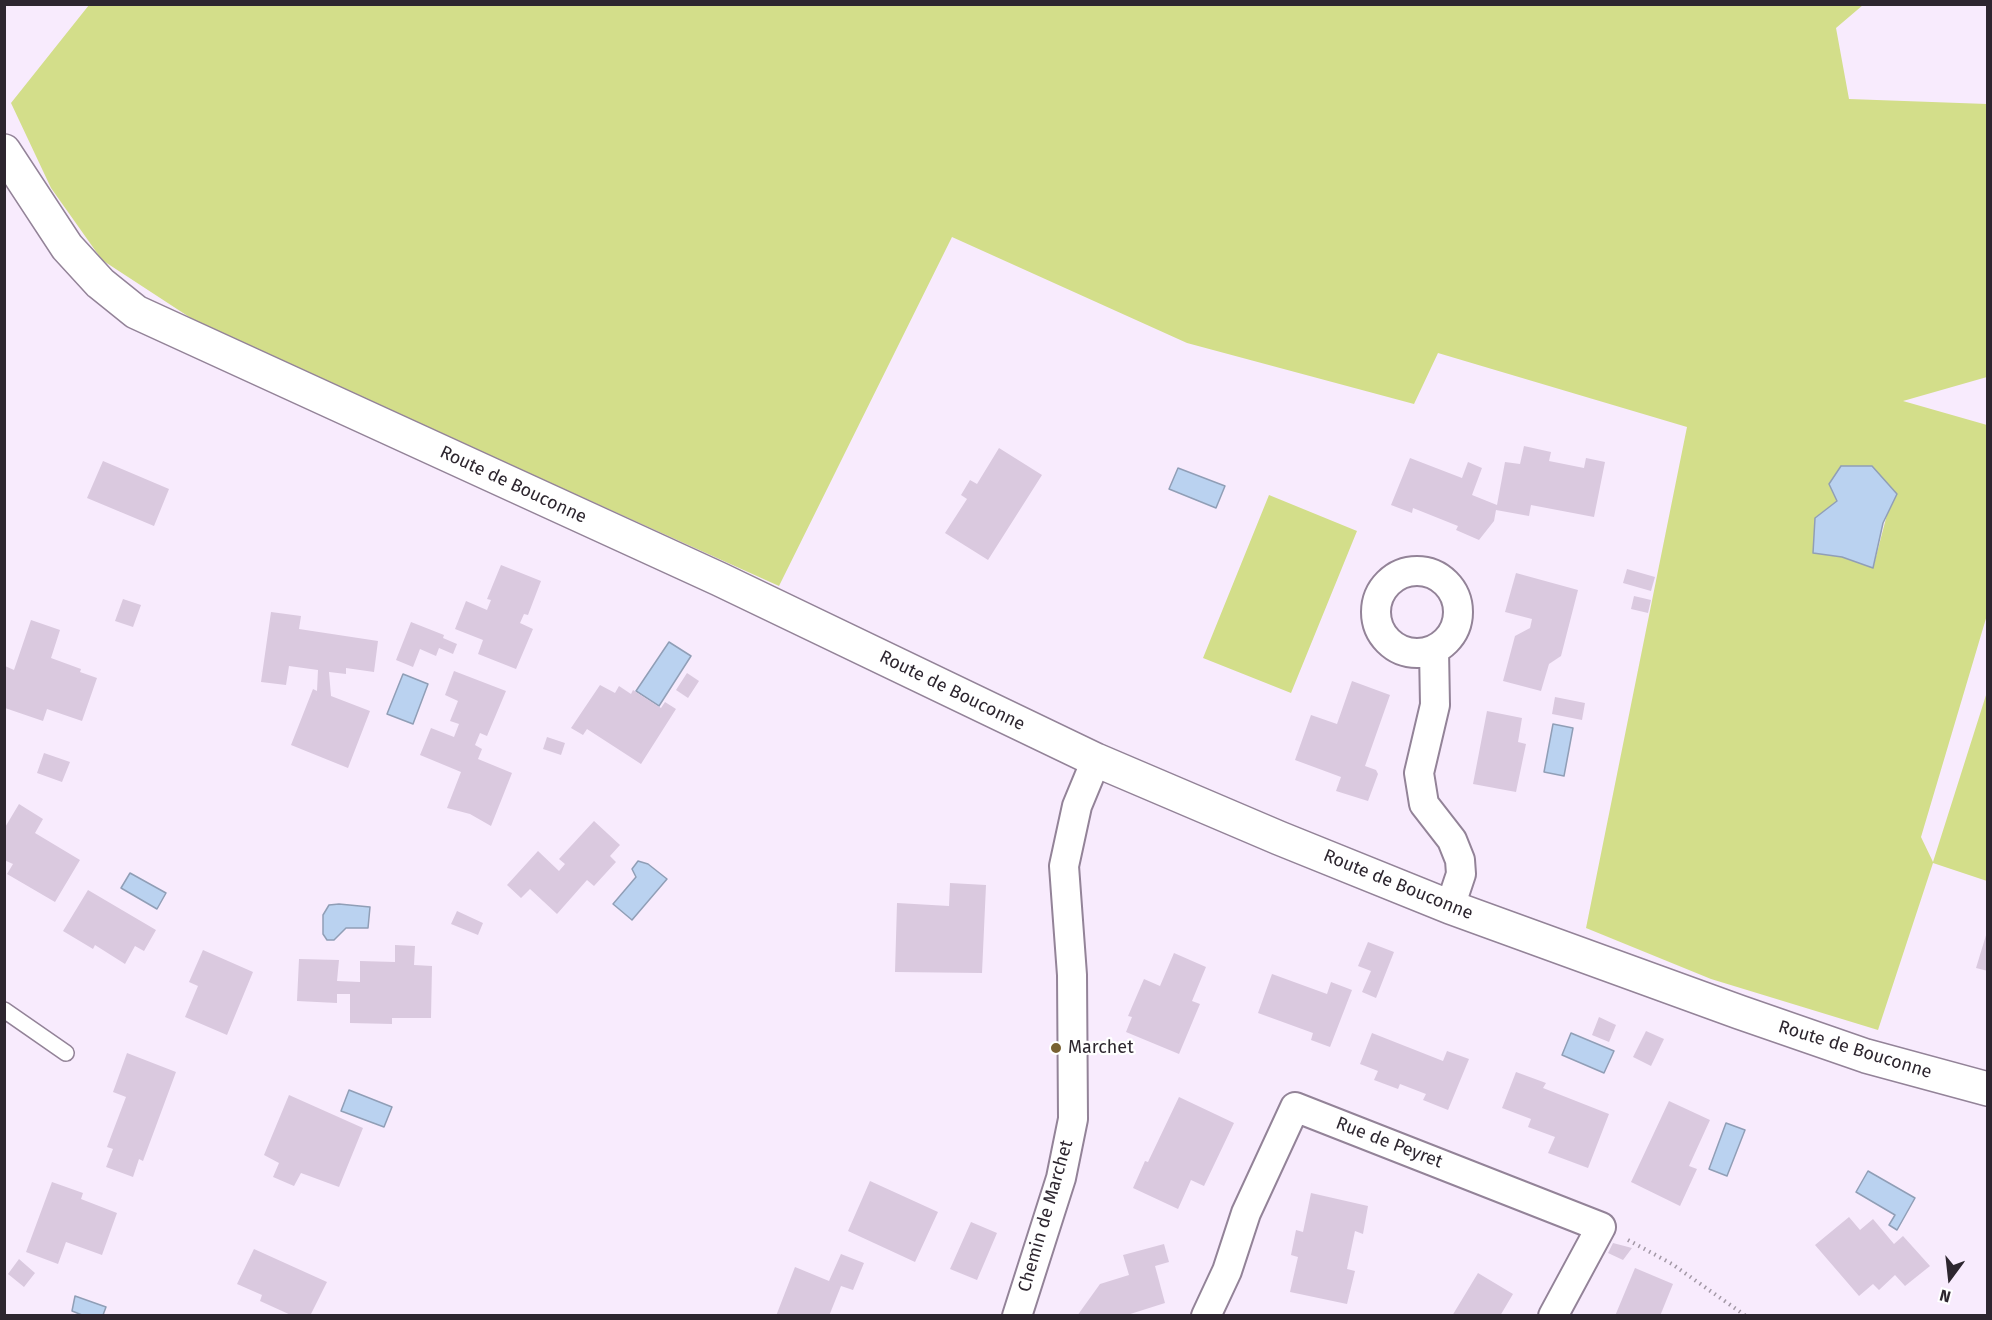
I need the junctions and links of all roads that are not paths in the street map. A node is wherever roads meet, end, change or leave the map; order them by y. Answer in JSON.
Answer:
{"nodes":[{"id":1,"x":4,"y":151,"type":"edge"},
{"id":2,"x":1434,"y":650,"type":"dead end"},
{"id":3,"x":1096,"y":760,"type":"junction"},
{"id":4,"x":1450,"y":907,"type":"junction"},
{"id":5,"x":4,"y":1010,"type":"edge"},
{"id":6,"x":66,"y":1053,"type":"dead end"},
{"id":7,"x":1988,"y":1089,"type":"edge"},
{"id":8,"x":1017,"y":1316,"type":"edge"},
{"id":9,"x":1206,"y":1316,"type":"edge"},
{"id":10,"x":1553,"y":1316,"type":"edge"}],
"edges":[{"from":1,"to":3,"type":"street","name":"Route de Bouconne"},
{"from":2,"to":4,"type":"street"},
{"from":3,"to":4,"type":"street","name":"Route de Bouconne"},
{"from":3,"to":8,"type":"street","name":"Chemin de Marchet"},
{"from":4,"to":7,"type":"street","name":"Route de Bouconne"},
{"from":5,"to":6,"type":"lane"},
{"from":9,"to":10,"type":"street","name":"Rue de Peyret"}]}
